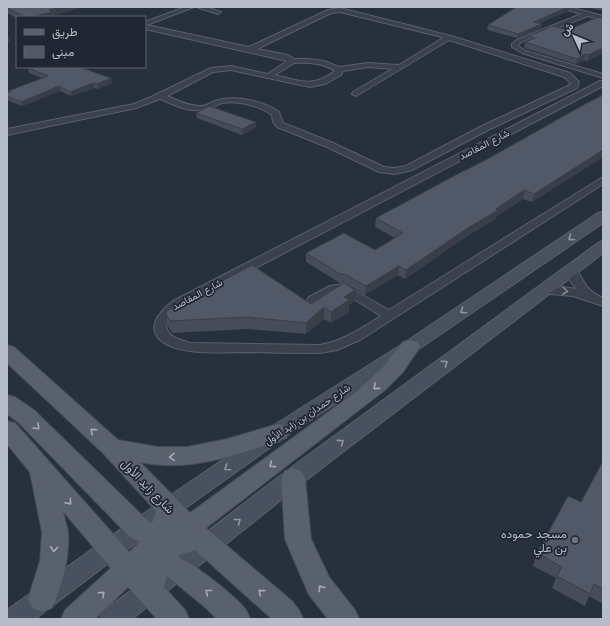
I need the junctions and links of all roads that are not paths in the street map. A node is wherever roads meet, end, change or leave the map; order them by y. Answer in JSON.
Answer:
{"nodes":[{"id":1,"x":191,"y":7,"type":"edge"},
{"id":2,"x":199,"y":7,"type":"edge"},
{"id":3,"x":562,"y":7,"type":"edge"},
{"id":4,"x":218,"y":12,"type":"dead end"},
{"id":5,"x":587,"y":14,"type":"junction"},
{"id":6,"x":603,"y":18,"type":"edge"},
{"id":7,"x":146,"y":25,"type":"edge"},
{"id":8,"x":146,"y":25,"type":"edge"},
{"id":9,"x":449,"y":37,"type":"junction"},
{"id":10,"x":251,"y":49,"type":"junction"},
{"id":11,"x":292,"y":61,"type":"junction"},
{"id":12,"x":400,"y":67,"type":"junction"},
{"id":13,"x":603,"y":69,"type":"edge"},
{"id":14,"x":339,"y":70,"type":"junction"},
{"id":15,"x":594,"y":74,"type":"junction"},
{"id":16,"x":269,"y":76,"type":"junction"},
{"id":17,"x":603,"y":76,"type":"edge"},
{"id":18,"x":603,"y":83,"type":"edge"},
{"id":19,"x":356,"y":94,"type":"dead end"},
{"id":20,"x":160,"y":96,"type":"junction"},
{"id":21,"x":7,"y":132,"type":"edge"},
{"id":22,"x":603,"y":180,"type":"edge"},
{"id":23,"x":603,"y":216,"type":"edge"},
{"id":24,"x":603,"y":246,"type":"edge"},
{"id":25,"x":571,"y":269,"type":"junction"},
{"id":26,"x":542,"y":291,"type":"junction"},
{"id":27,"x":588,"y":295,"type":"junction"},
{"id":28,"x":313,"y":300,"type":"dead end"},
{"id":29,"x":603,"y":302,"type":"edge"},
{"id":30,"x":390,"y":316,"type":"junction"},
{"id":31,"x":410,"y":347,"type":"junction"},
{"id":32,"x":7,"y":352,"type":"edge"},
{"id":33,"x":7,"y":403,"type":"edge"},
{"id":34,"x":7,"y":430,"type":"edge"},
{"id":35,"x":278,"y":432,"type":"junction"},
{"id":36,"x":111,"y":447,"type":"junction"},
{"id":37,"x":41,"y":470,"type":"junction"},
{"id":38,"x":293,"y":478,"type":"junction"},
{"id":39,"x":170,"y":508,"type":"junction"},
{"id":40,"x":110,"y":549,"type":"junction"},
{"id":41,"x":164,"y":549,"type":"junction"},
{"id":42,"x":149,"y":591,"type":"junction"},
{"id":43,"x":42,"y":599,"type":"junction"},
{"id":44,"x":288,"y":616,"type":"edge"},
{"id":45,"x":15,"y":619,"type":"edge"},
{"id":46,"x":75,"y":619,"type":"edge"},
{"id":47,"x":113,"y":619,"type":"edge"},
{"id":48,"x":175,"y":619,"type":"edge"},
{"id":49,"x":236,"y":619,"type":"edge"},
{"id":50,"x":345,"y":619,"type":"edge"}],
"edges":[{"from":1,"to":7,"type":"street"},
{"from":2,"to":4,"type":"street"},
{"from":3,"to":5,"type":"street"},
{"from":5,"to":6,"type":"street"},
{"from":5,"to":15,"type":"street"},
{"from":8,"to":10,"type":"street"},
{"from":9,"to":10,"type":"street"},
{"from":9,"to":12,"type":"street"},
{"from":9,"to":20,"type":"street"},
{"from":10,"to":11,"type":"street"},
{"from":11,"to":14,"type":"street"},
{"from":11,"to":16,"type":"street"},
{"from":12,"to":14,"type":"street"},
{"from":12,"to":19,"type":"street"},
{"from":13,"to":15,"type":"street"},
{"from":14,"to":16,"type":"street"},
{"from":15,"to":17,"type":"street"},
{"from":16,"to":20,"type":"street"},
{"from":18,"to":30,"type":"street","name":"شارع المقاصد"},
{"from":20,"to":21,"type":"street"},
{"from":22,"to":30,"type":"street","name":"شارع المقاصد"},
{"from":23,"to":31,"type":"main road","name":"شارع حمدان بن زايد الأول","one_way":true},
{"from":24,"to":25,"type":"main road"},
{"from":25,"to":26,"type":"main road"},
{"from":25,"to":27,"type":"street"},
{"from":26,"to":27,"type":"street","one_way":true},
{"from":38,"to":26,"type":"main road","one_way":true},
{"from":27,"to":29,"type":"street"},
{"from":28,"to":30,"type":"street"},
{"from":31,"to":35,"type":"main road","name":"شارع حمدان بن زايد الأول"},
{"from":31,"to":41,"type":"main road","one_way":true},
{"from":36,"to":32,"type":"main road","name":"شارع زايد الأول","one_way":true},
{"from":33,"to":41,"type":"main road","one_way":true},
{"from":34,"to":37,"type":"main road"},
{"from":35,"to":36,"type":"main road","one_way":true},
{"from":35,"to":39,"type":"main road","name":"شارع حمدان بن زايد الأول","one_way":true},
{"from":36,"to":39,"type":"main road","name":"شارع زايد الأول"},
{"from":37,"to":40,"type":"main road","one_way":true},
{"from":37,"to":43,"type":"main road","one_way":true},
{"from":41,"to":38,"type":"main road","one_way":true},
{"from":50,"to":38,"type":"main road","one_way":true},
{"from":39,"to":41,"type":"main road"},
{"from":40,"to":41,"type":"main road"},
{"from":40,"to":41,"type":"main road"},
{"from":40,"to":43,"type":"main road"},
{"from":41,"to":42,"type":"main road"},
{"from":41,"to":42,"type":"main road"},
{"from":44,"to":41,"type":"main road","one_way":true},
{"from":46,"to":41,"type":"main road","one_way":true},
{"from":49,"to":41,"type":"main road","one_way":true},
{"from":42,"to":47,"type":"main road"},
{"from":42,"to":48,"type":"main road"},
{"from":43,"to":45,"type":"main road"}]}
